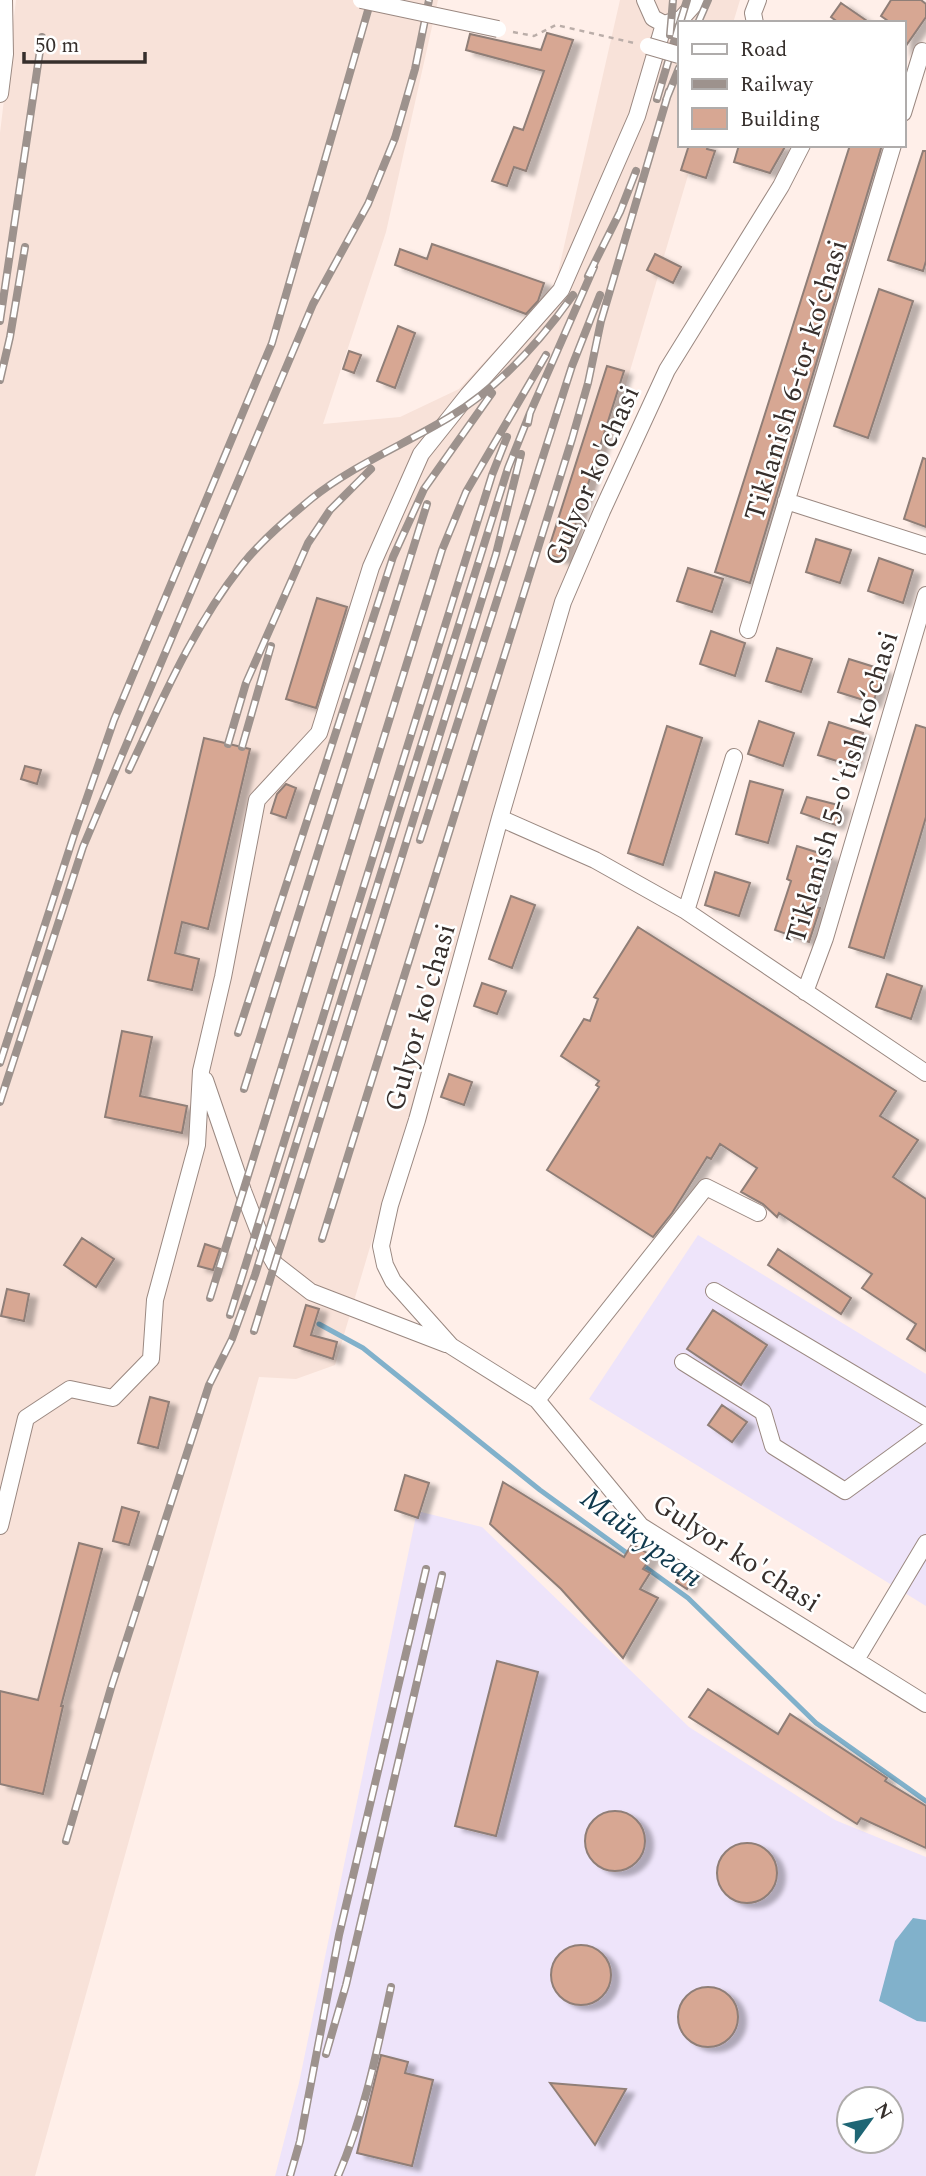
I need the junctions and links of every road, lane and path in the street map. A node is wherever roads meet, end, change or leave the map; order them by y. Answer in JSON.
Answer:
{"nodes":[{"id":1,"x":4,"y":0,"type":"edge"},
{"id":2,"x":360,"y":0,"type":"edge"},
{"id":3,"x":645,"y":0,"type":"edge"},
{"id":4,"x":698,"y":0,"type":"edge"},
{"id":5,"x":758,"y":0,"type":"edge"},
{"id":6,"x":754,"y":21,"type":"edge"},
{"id":7,"x":664,"y":24,"type":"junction"},
{"id":8,"x":498,"y":29,"type":"joint"},
{"id":9,"x":648,"y":46,"type":"joint"},
{"id":10,"x":924,"y":49,"type":"edge"},
{"id":11,"x":678,"y":55,"type":"edge"},
{"id":12,"x":905,"y":71,"type":"edge"},
{"id":13,"x":0,"y":93,"type":"edge"},
{"id":14,"x":905,"y":107,"type":"edge"},
{"id":15,"x":801,"y":147,"type":"edge"},
{"id":16,"x":893,"y":147,"type":"edge"},
{"id":17,"x":786,"y":501,"type":"junction"},
{"id":18,"x":926,"y":546,"type":"edge"},
{"id":19,"x":926,"y":596,"type":"edge"},
{"id":20,"x":748,"y":630,"type":"dead end"},
{"id":21,"x":734,"y":757,"type":"dead end"},
{"id":22,"x":500,"y":818,"type":"junction"},
{"id":23,"x":686,"y":911,"type":"junction"},
{"id":24,"x":805,"y":992,"type":"junction"},
{"id":25,"x":201,"y":1071,"type":"junction"},
{"id":26,"x":926,"y":1073,"type":"edge"},
{"id":27,"x":758,"y":1213,"type":"dead end"},
{"id":28,"x":714,"y":1291,"type":"dead end"},
{"id":29,"x":451,"y":1346,"type":"junction"},
{"id":30,"x":683,"y":1362,"type":"dead end"},
{"id":31,"x":537,"y":1400,"type":"junction"},
{"id":32,"x":926,"y":1417,"type":"edge"},
{"id":33,"x":926,"y":1432,"type":"edge"},
{"id":34,"x":0,"y":1526,"type":"edge"},
{"id":35,"x":926,"y":1543,"type":"edge"},
{"id":36,"x":856,"y":1660,"type":"junction"},
{"id":37,"x":926,"y":1704,"type":"edge"}],
"edges":[{"from":1,"to":13,"type":"street"},
{"from":2,"to":8,"type":"street","bridge":true},
{"from":3,"to":7,"type":"street"},
{"from":4,"to":7,"type":"street"},
{"from":5,"to":6,"type":"street"},
{"from":7,"to":25,"type":"street"},
{"from":8,"to":9,"type":"path"},
{"from":9,"to":11,"type":"street","bridge":true},
{"from":10,"to":12,"type":"street"},
{"from":10,"to":14,"type":"street"},
{"from":15,"to":22,"type":"street","name":"Gulyor ko'chasi"},
{"from":16,"to":17,"type":"street","name":"Tiklanish 6-tor ko‘chasi"},
{"from":17,"to":18,"type":"street"},
{"from":17,"to":20,"type":"street","name":"Tiklanish 6-tor ko‘chasi"},
{"from":19,"to":24,"type":"street","name":"Tiklanish 5-o'tish ko‘chasi"},
{"from":21,"to":23,"type":"street"},
{"from":22,"to":23,"type":"street"},
{"from":22,"to":29,"type":"street","name":"Gulyor ko'chasi"},
{"from":23,"to":24,"type":"street"},
{"from":24,"to":26,"type":"street"},
{"from":25,"to":29,"type":"street"},
{"from":25,"to":34,"type":"street"},
{"from":27,"to":31,"type":"street"},
{"from":28,"to":32,"type":"street"},
{"from":29,"to":31,"type":"street","name":"Gulyor ko'chasi"},
{"from":30,"to":33,"type":"street"},
{"from":31,"to":36,"type":"street","name":"Gulyor ko'chasi"},
{"from":35,"to":36,"type":"street"},
{"from":36,"to":37,"type":"street","name":"Gulyor ko'chasi"}]}
